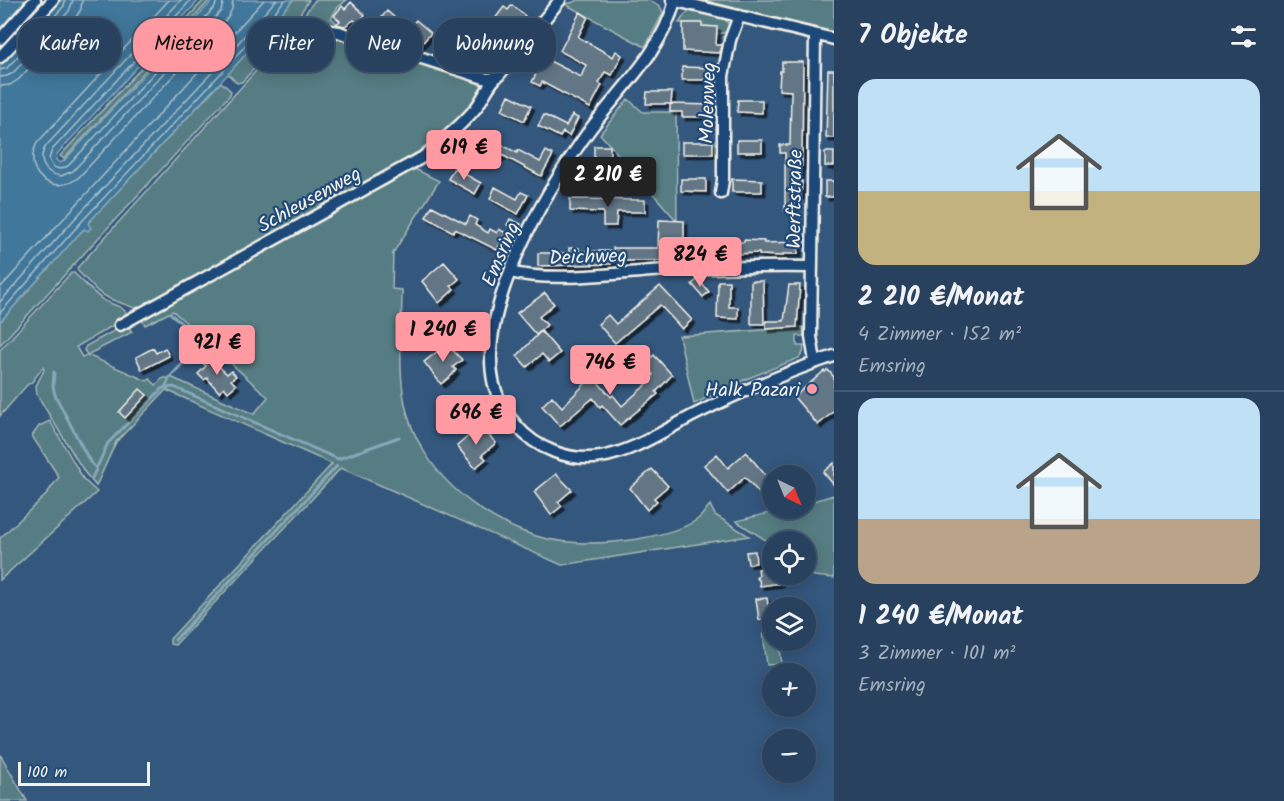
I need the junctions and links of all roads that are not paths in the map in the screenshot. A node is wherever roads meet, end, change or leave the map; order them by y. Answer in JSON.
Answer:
{"nodes":[{"id":1,"x":35,"y":0,"type":"edge"},
{"id":2,"x":53,"y":0,"type":"edge"},
{"id":3,"x":560,"y":0,"type":"edge"},
{"id":4,"x":674,"y":0,"type":"edge"},
{"id":5,"x":739,"y":16,"type":"junction"},
{"id":6,"x":334,"y":31,"type":"edge"},
{"id":7,"x":815,"y":35,"type":"junction"},
{"id":8,"x":0,"y":39,"type":"edge"},
{"id":9,"x":834,"y":39,"type":"edge"},
{"id":10,"x":0,"y":57,"type":"edge"},
{"id":11,"x":494,"y":78,"type":"junction"},
{"id":12,"x":721,"y":193,"type":"dead end"},
{"id":13,"x":812,"y":267,"type":"junction"},
{"id":14,"x":510,"y":273,"type":"junction"},
{"id":15,"x":120,"y":325,"type":"dead end"},
{"id":16,"x":834,"y":356,"type":"edge"},
{"id":17,"x":815,"y":362,"type":"junction"}],
"edges":[{"from":1,"to":8,"type":"street"},
{"from":2,"to":10,"type":"street"},
{"from":3,"to":11,"type":"street","name":"Schleusenweg"},
{"from":4,"to":5,"type":"street"},
{"from":4,"to":14,"type":"street","name":"Emsring"},
{"from":5,"to":7,"type":"street"},
{"from":5,"to":12,"type":"street","name":"Molenweg"},
{"from":6,"to":11,"type":"street"},
{"from":7,"to":9,"type":"street"},
{"from":7,"to":13,"type":"street","name":"Werftstraße"},
{"from":11,"to":15,"type":"street","name":"Schleusenweg"},
{"from":13,"to":14,"type":"street","name":"Deichweg"},
{"from":13,"to":17,"type":"street","name":"Werftstraße"},
{"from":14,"to":17,"type":"street","name":"Emsring"},
{"from":16,"to":17,"type":"street","name":"Emsring"}]}
